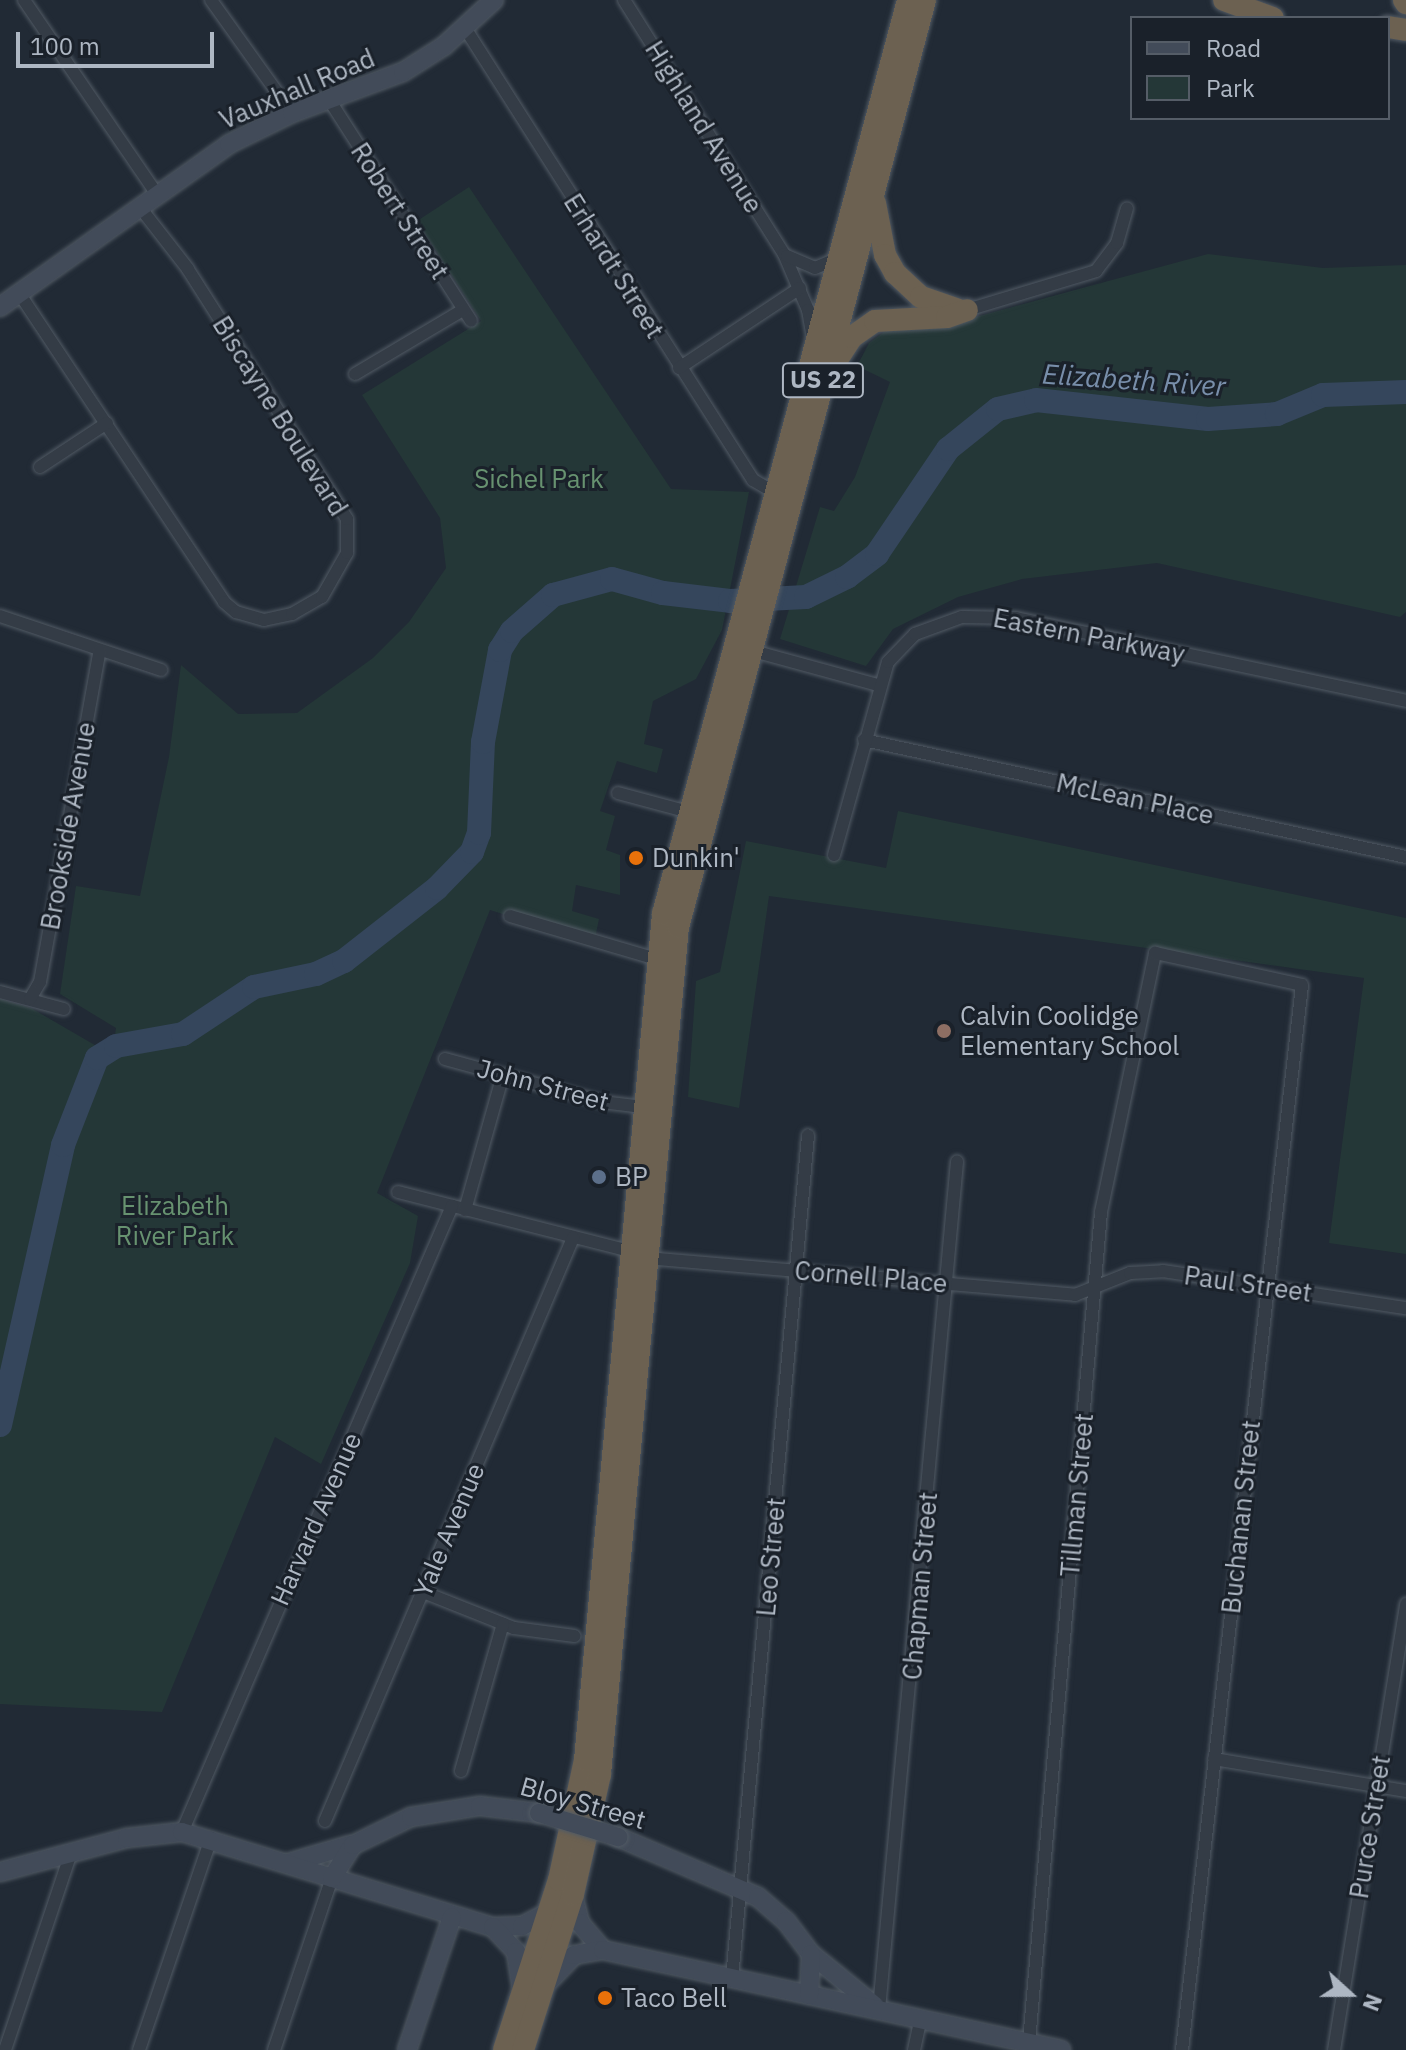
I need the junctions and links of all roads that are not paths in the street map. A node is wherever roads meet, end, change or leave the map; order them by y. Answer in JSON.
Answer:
{"nodes":[{"id":1,"x":24,"y":0,"type":"edge"},
{"id":2,"x":211,"y":0,"type":"edge"},
{"id":3,"x":494,"y":0,"type":"edge"},
{"id":4,"x":624,"y":0,"type":"edge"},
{"id":5,"x":908,"y":0,"type":"edge"},
{"id":6,"x":925,"y":0,"type":"edge"},
{"id":7,"x":1224,"y":0,"type":"edge"},
{"id":8,"x":1268,"y":16,"type":"edge"},
{"id":9,"x":465,"y":28,"type":"junction"},
{"id":10,"x":330,"y":101,"type":"junction"},
{"id":11,"x":292,"y":113,"type":"junction"},
{"id":12,"x":156,"y":193,"type":"junction"},
{"id":13,"x":873,"y":193,"type":"junction"},
{"id":14,"x":139,"y":206,"type":"junction"},
{"id":15,"x":1127,"y":208,"type":"dead end"},
{"id":16,"x":784,"y":254,"type":"junction"},
{"id":17,"x":838,"y":258,"type":"junction"},
{"id":18,"x":800,"y":288,"type":"junction"},
{"id":19,"x":19,"y":293,"type":"junction"},
{"id":20,"x":0,"y":307,"type":"edge"},
{"id":21,"x":967,"y":310,"type":"junction"},
{"id":22,"x":811,"y":358,"type":"junction"},
{"id":23,"x":679,"y":368,"type":"junction"},
{"id":24,"x":355,"y":374,"type":"dead end"},
{"id":25,"x":822,"y":384,"type":"junction"},
{"id":26,"x":107,"y":423,"type":"junction"},
{"id":27,"x":40,"y":467,"type":"dead end"},
{"id":28,"x":774,"y":492,"type":"junction"},
{"id":29,"x":763,"y":568,"type":"junction"},
{"id":30,"x":0,"y":616,"type":"edge"},
{"id":31,"x":748,"y":636,"type":"junction"},
{"id":32,"x":100,"y":650,"type":"junction"},
{"id":33,"x":161,"y":670,"type":"dead end"},
{"id":34,"x":878,"y":685,"type":"junction"},
{"id":35,"x":1406,"y":701,"type":"edge"},
{"id":36,"x":864,"y":740,"type":"junction"},
{"id":37,"x":618,"y":793,"type":"dead end"},
{"id":38,"x":689,"y":812,"type":"junction"},
{"id":39,"x":834,"y":855,"type":"dead end"},
{"id":40,"x":1406,"y":857,"type":"edge"},
{"id":41,"x":510,"y":916,"type":"dead end"},
{"id":42,"x":1155,"y":953,"type":"joint"},
{"id":43,"x":656,"y":959,"type":"junction"},
{"id":44,"x":0,"y":992,"type":"edge"},
{"id":45,"x":30,"y":999,"type":"junction"},
{"id":46,"x":64,"y":1009,"type":"dead end"},
{"id":47,"x":445,"y":1059,"type":"dead end"},
{"id":48,"x":503,"y":1075,"type":"junction"},
{"id":49,"x":643,"y":1107,"type":"junction"},
{"id":50,"x":808,"y":1135,"type":"dead end"},
{"id":51,"x":957,"y":1162,"type":"dead end"},
{"id":52,"x":398,"y":1192,"type":"dead end"},
{"id":53,"x":459,"y":1208,"type":"junction"},
{"id":54,"x":573,"y":1238,"type":"junction"},
{"id":55,"x":638,"y":1254,"type":"junction"},
{"id":56,"x":797,"y":1272,"type":"junction"},
{"id":57,"x":947,"y":1283,"type":"junction"},
{"id":58,"x":1268,"y":1286,"type":"junction"},
{"id":59,"x":1094,"y":1291,"type":"junction"},
{"id":60,"x":1406,"y":1308,"type":"edge"},
{"id":61,"x":423,"y":1592,"type":"junction"},
{"id":62,"x":1406,"y":1604,"type":"edge"},
{"id":63,"x":503,"y":1624,"type":"junction"},
{"id":64,"x":574,"y":1636,"type":"dead end"},
{"id":65,"x":1214,"y":1759,"type":"junction"},
{"id":66,"x":461,"y":1771,"type":"dead end"},
{"id":67,"x":1376,"y":1787,"type":"junction"},
{"id":68,"x":1406,"y":1791,"type":"edge"},
{"id":69,"x":325,"y":1821,"type":"dead end"},
{"id":70,"x":182,"y":1832,"type":"junction"},
{"id":71,"x":211,"y":1838,"type":"junction"},
{"id":72,"x":353,"y":1845,"type":"junction"},
{"id":73,"x":71,"y":1853,"type":"junction"},
{"id":74,"x":289,"y":1863,"type":"junction"},
{"id":75,"x":0,"y":1872,"type":"edge"},
{"id":76,"x":332,"y":1878,"type":"junction"},
{"id":77,"x":742,"y":1889,"type":"junction"},
{"id":78,"x":573,"y":1894,"type":"junction"},
{"id":79,"x":549,"y":1912,"type":"junction"},
{"id":80,"x":452,"y":1917,"type":"junction"},
{"id":81,"x":493,"y":1927,"type":"junction"},
{"id":82,"x":603,"y":1950,"type":"junction"},
{"id":83,"x":811,"y":1954,"type":"junction"},
{"id":84,"x":732,"y":1979,"type":"junction"},
{"id":85,"x":809,"y":1995,"type":"junction"},
{"id":86,"x":531,"y":1996,"type":"junction"},
{"id":87,"x":879,"y":2009,"type":"junction"},
{"id":88,"x":921,"y":2018,"type":"junction"},
{"id":89,"x":1029,"y":2042,"type":"junction"},
{"id":90,"x":5,"y":2050,"type":"edge"},
{"id":91,"x":139,"y":2050,"type":"edge"},
{"id":92,"x":274,"y":2050,"type":"edge"},
{"id":93,"x":407,"y":2050,"type":"edge"},
{"id":94,"x":504,"y":2050,"type":"edge"},
{"id":95,"x":523,"y":2050,"type":"edge"},
{"id":96,"x":914,"y":2050,"type":"edge"},
{"id":97,"x":1061,"y":2050,"type":"edge"},
{"id":98,"x":1182,"y":2050,"type":"edge"},
{"id":99,"x":1334,"y":2050,"type":"edge"}],
"edges":[{"from":1,"to":12,"type":"street"},
{"from":2,"to":11,"type":"street"},
{"from":3,"to":9,"type":"street","name":"Vauxhall Road"},
{"from":4,"to":16,"type":"street","name":"Highland Avenue"},
{"from":5,"to":17,"type":"highway","number":"US 22"},
{"from":6,"to":13,"type":"highway","number":"US 22"},
{"from":7,"to":8,"type":"highway"},
{"from":9,"to":10,"type":"street","name":"Vauxhall Road"},
{"from":9,"to":23,"type":"street","name":"Erhardt Street"},
{"from":10,"to":11,"type":"street","name":"Vauxhall Road"},
{"from":10,"to":24,"type":"street","name":"Robert Street"},
{"from":11,"to":12,"type":"street","name":"Vauxhall Road"},
{"from":12,"to":14,"type":"street","name":"Vauxhall Road"},
{"from":13,"to":21,"type":"highway"},
{"from":13,"to":25,"type":"highway","number":"US 22"},
{"from":14,"to":19,"type":"street","name":"Vauxhall Road"},
{"from":14,"to":26,"type":"street","name":"Biscayne Boulevard"},
{"from":15,"to":21,"type":"street"},
{"from":16,"to":17,"type":"street"},
{"from":16,"to":18,"type":"street","name":"Highland Avenue"},
{"from":17,"to":22,"type":"highway","number":"US 22"},
{"from":18,"to":22,"type":"street","name":"Highland Avenue"},
{"from":18,"to":23,"type":"street"},
{"from":19,"to":20,"type":"street","name":"Vauxhall Road"},
{"from":19,"to":26,"type":"street","name":"Biscayne Boulevard"},
{"from":21,"to":25,"type":"highway"},
{"from":22,"to":28,"type":"highway","number":"US 22"},
{"from":23,"to":28,"type":"street","name":"Erhardt Street"},
{"from":25,"to":29,"type":"highway","number":"US 22"},
{"from":26,"to":27,"type":"street"},
{"from":28,"to":29,"type":"highway","number":"US 22"},
{"from":29,"to":31,"type":"highway","number":"US 22"},
{"from":30,"to":32,"type":"street"},
{"from":31,"to":34,"type":"street"},
{"from":31,"to":38,"type":"highway","number":"US 22"},
{"from":31,"to":55,"type":"highway","number":"US 22"},
{"from":32,"to":33,"type":"street"},
{"from":32,"to":45,"type":"street","name":"Brookside Avenue"},
{"from":34,"to":35,"type":"street","name":"Eastern Parkway"},
{"from":34,"to":36,"type":"street","name":"Eastern Parkway"},
{"from":36,"to":39,"type":"street","name":"Eastern Parkway"},
{"from":36,"to":40,"type":"street","name":"McLean Place"},
{"from":37,"to":38,"type":"street"},
{"from":38,"to":43,"type":"highway","number":"US 22"},
{"from":41,"to":43,"type":"street"},
{"from":42,"to":58,"type":"street","name":"Buchanan Street"},
{"from":42,"to":59,"type":"street","name":"Tillman Street"},
{"from":43,"to":49,"type":"highway","number":"US 22"},
{"from":44,"to":45,"type":"street"},
{"from":45,"to":46,"type":"street"},
{"from":47,"to":48,"type":"street","name":"John Street"},
{"from":48,"to":49,"type":"street","name":"John Street"},
{"from":48,"to":53,"type":"street","name":"Harvard Avenue"},
{"from":49,"to":55,"type":"highway","number":"US 22"},
{"from":50,"to":56,"type":"street","name":"Leo Street"},
{"from":51,"to":57,"type":"street","name":"Chapman Street"},
{"from":52,"to":53,"type":"street","name":"Cornell Place"},
{"from":53,"to":54,"type":"street","name":"Cornell Place"},
{"from":53,"to":70,"type":"street","name":"Harvard Avenue"},
{"from":54,"to":55,"type":"street","name":"Cornell Place"},
{"from":54,"to":61,"type":"street","name":"Yale Avenue"},
{"from":55,"to":56,"type":"street","name":"Cornell Place"},
{"from":55,"to":78,"type":"highway","number":"US 22"},
{"from":55,"to":79,"type":"highway","number":"US 22"},
{"from":56,"to":57,"type":"street","name":"Cornell Place"},
{"from":56,"to":77,"type":"street","name":"Leo Street"},
{"from":57,"to":59,"type":"street","name":"Cornell Place"},
{"from":57,"to":87,"type":"street","name":"Chapman Street"},
{"from":58,"to":59,"type":"street","name":"Paul Street"},
{"from":58,"to":60,"type":"street","name":"Paul Street"},
{"from":58,"to":65,"type":"street","name":"Buchanan Street"},
{"from":59,"to":89,"type":"street","name":"Tillman Street"},
{"from":61,"to":63,"type":"street"},
{"from":61,"to":69,"type":"street","name":"Yale Avenue"},
{"from":62,"to":67,"type":"street","name":"Purce Street"},
{"from":63,"to":64,"type":"street"},
{"from":63,"to":66,"type":"street"},
{"from":65,"to":67,"type":"street"},
{"from":65,"to":98,"type":"street","name":"Buchanan Street"},
{"from":67,"to":68,"type":"street"},
{"from":67,"to":99,"type":"street","name":"Purce Street"},
{"from":70,"to":71,"type":"street"},
{"from":70,"to":73,"type":"street"},
{"from":71,"to":74,"type":"street"},
{"from":71,"to":91,"type":"street"},
{"from":72,"to":74,"type":"street"},
{"from":72,"to":76,"type":"street","name":"Bloy Street"},
{"from":72,"to":77,"type":"street","name":"Bloy Street","bridge":true},
{"from":73,"to":75,"type":"street"},
{"from":73,"to":90,"type":"street"},
{"from":74,"to":76,"type":"street"},
{"from":76,"to":80,"type":"street"},
{"from":76,"to":92,"type":"street"},
{"from":77,"to":83,"type":"street","name":"Bloy Street"},
{"from":77,"to":84,"type":"street","name":"Leo Street"},
{"from":78,"to":82,"type":"street"},
{"from":78,"to":86,"type":"highway","number":"US 22"},
{"from":79,"to":81,"type":"street"},
{"from":79,"to":86,"type":"highway","number":"US 22"},
{"from":80,"to":81,"type":"street"},
{"from":80,"to":93,"type":"street"},
{"from":81,"to":86,"type":"street"},
{"from":82,"to":84,"type":"street","name":"Bloy Street"},
{"from":82,"to":86,"type":"street"},
{"from":83,"to":85,"type":"street"},
{"from":83,"to":87,"type":"street","name":"Bloy Street"},
{"from":84,"to":85,"type":"street","name":"Bloy Street"},
{"from":85,"to":87,"type":"street","name":"Bloy Street"},
{"from":86,"to":94,"type":"highway","number":"US 22"},
{"from":86,"to":95,"type":"highway","number":"US 22"},
{"from":87,"to":88,"type":"street","name":"Bloy Street"},
{"from":88,"to":89,"type":"street","name":"Bloy Street"},
{"from":88,"to":96,"type":"street"},
{"from":89,"to":97,"type":"street","name":"Bloy Street"}]}
